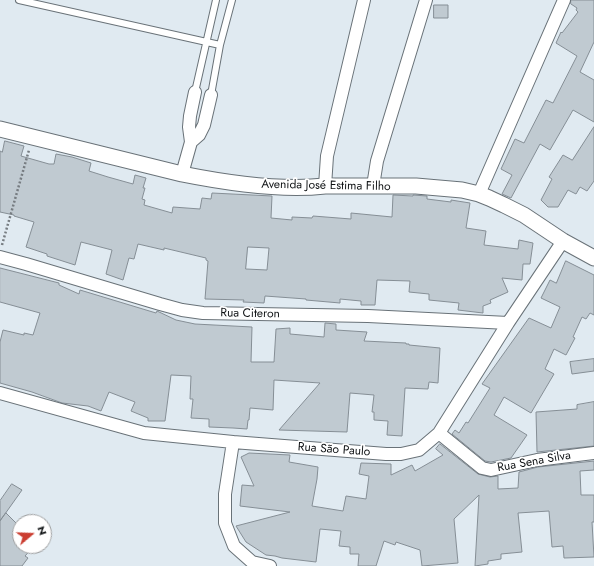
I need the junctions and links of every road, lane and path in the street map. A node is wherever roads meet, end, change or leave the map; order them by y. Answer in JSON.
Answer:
{"nodes":[{"id":1,"x":19,"y":0,"type":"edge"},
{"id":2,"x":216,"y":0,"type":"edge"},
{"id":3,"x":232,"y":0,"type":"edge"},
{"id":4,"x":364,"y":0,"type":"edge"},
{"id":5,"x":426,"y":0,"type":"edge"},
{"id":6,"x":564,"y":0,"type":"edge"},
{"id":7,"x":27,"y":1,"type":"edge"},
{"id":8,"x":206,"y":43,"type":"junction"},
{"id":9,"x":220,"y":46,"type":"junction"},
{"id":10,"x":195,"y":92,"type":"joint"},
{"id":11,"x":211,"y":95,"type":"joint"},
{"id":12,"x":0,"y":128,"type":"edge"},
{"id":13,"x":33,"y":137,"type":"junction"},
{"id":14,"x":191,"y":142,"type":"junction"},
{"id":15,"x":182,"y":174,"type":"junction"},
{"id":16,"x":325,"y":186,"type":"junction"},
{"id":17,"x":372,"y":186,"type":"junction"},
{"id":18,"x":479,"y":194,"type":"junction"},
{"id":19,"x":563,"y":241,"type":"junction"},
{"id":20,"x":0,"y":252,"type":"edge"},
{"id":21,"x":0,"y":257,"type":"edge"},
{"id":22,"x":594,"y":258,"type":"edge"},
{"id":23,"x":508,"y":323,"type":"junction"},
{"id":24,"x":0,"y":393,"type":"edge"},
{"id":25,"x":439,"y":433,"type":"junction"},
{"id":26,"x":233,"y":442,"type":"junction"},
{"id":27,"x":594,"y":453,"type":"edge"},
{"id":28,"x":270,"y":566,"type":"edge"}],
"edges":[{"from":1,"to":7,"type":"lane"},
{"from":2,"to":8,"type":"lane"},
{"from":3,"to":9,"type":"lane"},
{"from":4,"to":16,"type":"street"},
{"from":5,"to":17,"type":"street"},
{"from":6,"to":18,"type":"street"},
{"from":7,"to":8,"type":"lane"},
{"from":8,"to":9,"type":"lane"},
{"from":8,"to":10,"type":"lane"},
{"from":9,"to":11,"type":"lane"},
{"from":10,"to":14,"type":"street"},
{"from":11,"to":14,"type":"street"},
{"from":12,"to":13,"type":"street","name":"Avenida José Estima Filho"},
{"from":13,"to":15,"type":"street","name":"Avenida José Estima Filho"},
{"from":13,"to":20,"type":"path"},
{"from":14,"to":15,"type":"street"},
{"from":15,"to":16,"type":"street","name":"Avenida José Estima Filho"},
{"from":16,"to":17,"type":"street","name":"Avenida José Estima Filho"},
{"from":17,"to":18,"type":"street","name":"Avenida José Estima Filho"},
{"from":18,"to":19,"type":"street","name":"Avenida José Estima Filho"},
{"from":19,"to":22,"type":"street","name":"Avenida José Estima Filho"},
{"from":19,"to":23,"type":"street","name":"Rua São Paulo"},
{"from":21,"to":23,"type":"street","name":"Rua Citeron"},
{"from":23,"to":25,"type":"street","name":"Rua São Paulo"},
{"from":24,"to":26,"type":"street","name":"Rua São Paulo"},
{"from":25,"to":26,"type":"street","name":"Rua São Paulo"},
{"from":25,"to":27,"type":"street","name":"Rua Sena Silva"},
{"from":26,"to":28,"type":"street"}]}
